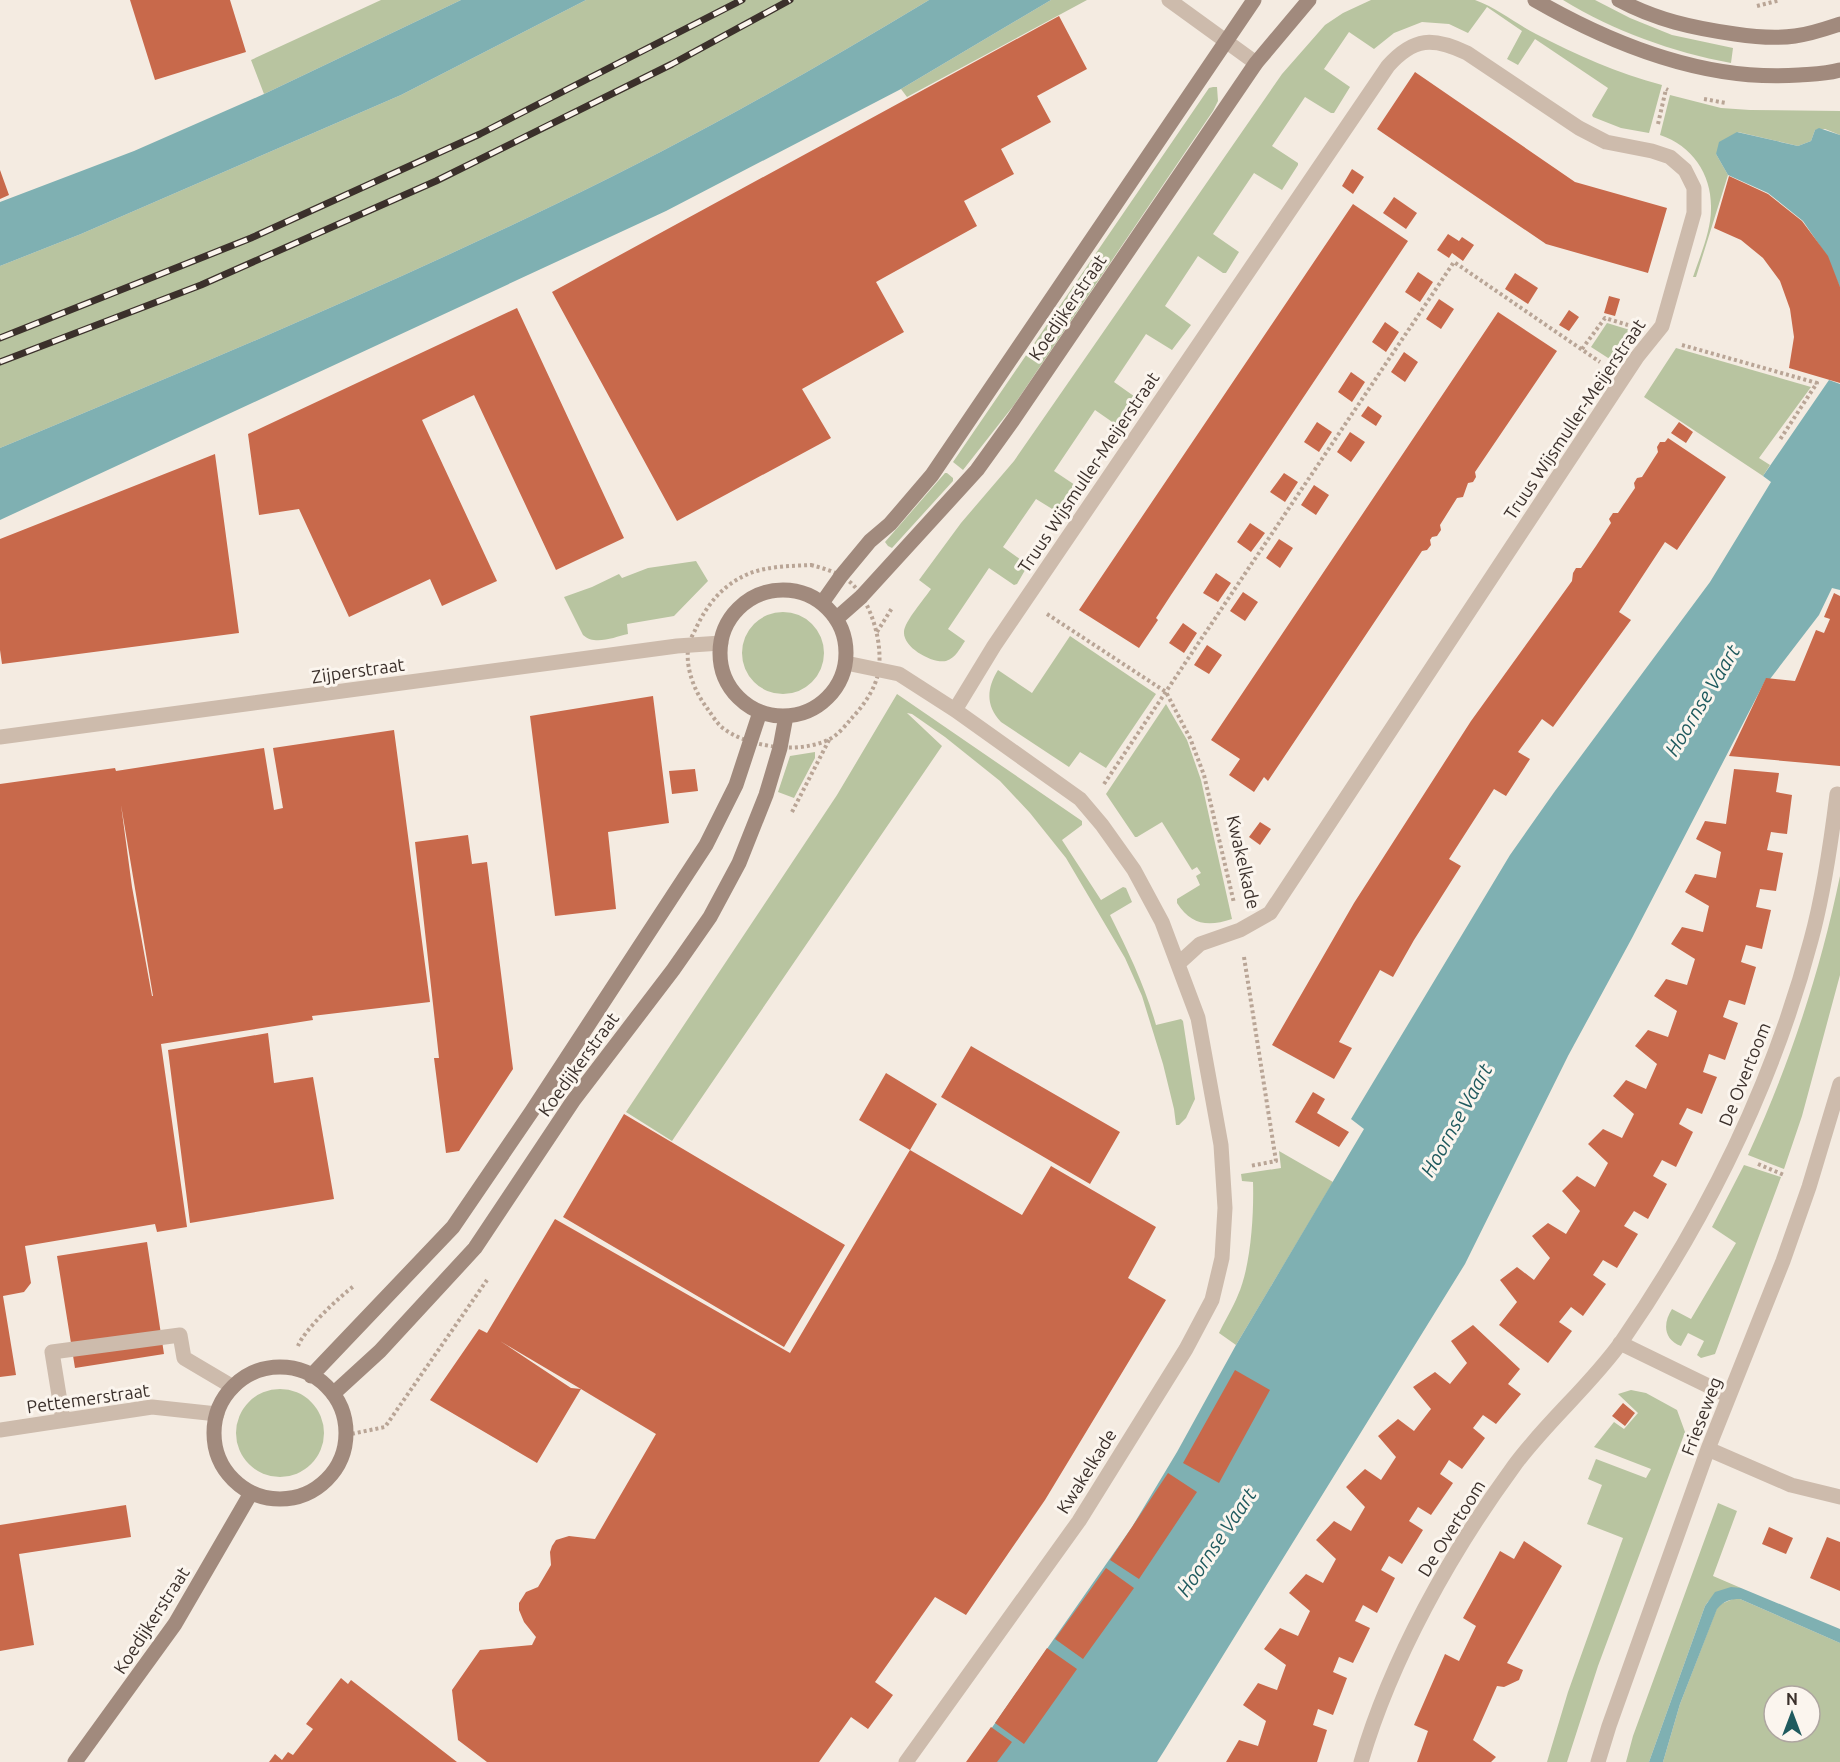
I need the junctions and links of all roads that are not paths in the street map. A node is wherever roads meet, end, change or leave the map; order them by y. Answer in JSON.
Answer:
{"nodes":[{"id":1,"x":1169,"y":0,"type":"edge"},
{"id":2,"x":1254,"y":0,"type":"edge"},
{"id":3,"x":1309,"y":0,"type":"edge"},
{"id":4,"x":1535,"y":0,"type":"edge"},
{"id":5,"x":1619,"y":0,"type":"edge"},
{"id":6,"x":1840,"y":24,"type":"edge"},
{"id":7,"x":1226,"y":41,"type":"junction"},
{"id":8,"x":1256,"y":63,"type":"junction"},
{"id":9,"x":1840,"y":70,"type":"edge"},
{"id":10,"x":822,"y":603,"type":"junction"},
{"id":11,"x":836,"y":619,"type":"junction"},
{"id":12,"x":721,"y":643,"type":"junction"},
{"id":13,"x":846,"y":663,"type":"junction"},
{"id":14,"x":955,"y":710,"type":"junction"},
{"id":15,"x":760,"y":712,"type":"junction"},
{"id":16,"x":786,"y":716,"type":"junction"},
{"id":17,"x":0,"y":737,"type":"edge"},
{"id":18,"x":1837,"y":794,"type":"dead end"},
{"id":19,"x":1178,"y":964,"type":"junction"},
{"id":20,"x":1840,"y":1084,"type":"edge"},
{"id":21,"x":1620,"y":1343,"type":"junction"},
{"id":22,"x":311,"y":1376,"type":"junction"},
{"id":23,"x":233,"y":1388,"type":"junction"},
{"id":24,"x":333,"y":1394,"type":"junction"},
{"id":25,"x":1729,"y":1396,"type":"junction"},
{"id":26,"x":217,"y":1414,"type":"junction"},
{"id":27,"x":63,"y":1420,"type":"junction"},
{"id":28,"x":0,"y":1430,"type":"edge"},
{"id":29,"x":1708,"y":1449,"type":"junction"},
{"id":30,"x":251,"y":1493,"type":"junction"},
{"id":31,"x":1840,"y":1497,"type":"edge"},
{"id":32,"x":75,"y":1762,"type":"edge"},
{"id":33,"x":906,"y":1762,"type":"edge"},
{"id":34,"x":1361,"y":1762,"type":"edge"},
{"id":35,"x":1598,"y":1762,"type":"edge"}],
"edges":[{"from":1,"to":7,"type":"street"},
{"from":2,"to":7,"type":"main road","name":"Koedijkerstraat"},
{"from":3,"to":8,"type":"main road","name":"Koedijkerstraat"},
{"from":4,"to":9,"type":"main road"},
{"from":5,"to":6,"type":"main road"},
{"from":7,"to":8,"type":"street"},
{"from":7,"to":10,"type":"main road","name":"Koedijkerstraat"},
{"from":8,"to":11,"type":"main road","name":"Koedijkerstraat"},
{"from":10,"to":11,"type":"main road"},
{"from":10,"to":12,"type":"main road"},
{"from":11,"to":13,"type":"main road"},
{"from":12,"to":15,"type":"main road"},
{"from":12,"to":17,"type":"street","name":"Zijperstraat"},
{"from":13,"to":14,"type":"street","name":"Kwakelkade"},
{"from":13,"to":16,"type":"main road"},
{"from":14,"to":19,"type":"street","name":"Kwakelkade"},
{"from":14,"to":19,"type":"street","name":"Truus Wijsmuller-Meijerstraat"},
{"from":15,"to":16,"type":"main road"},
{"from":15,"to":22,"type":"main road","name":"Koedijkerstraat"},
{"from":16,"to":24,"type":"main road","name":"Koedijkerstraat"},
{"from":18,"to":21,"type":"street","name":"De Overtoom"},
{"from":19,"to":33,"type":"street","name":"Kwakelkade"},
{"from":20,"to":25,"type":"street","name":"Frieseweg"},
{"from":21,"to":25,"type":"street"},
{"from":21,"to":34,"type":"street","name":"De Overtoom"},
{"from":22,"to":23,"type":"main road"},
{"from":22,"to":24,"type":"main road"},
{"from":23,"to":26,"type":"main road"},
{"from":23,"to":27,"type":"street"},
{"from":24,"to":30,"type":"main road"},
{"from":25,"to":29,"type":"street","name":"Frieseweg"},
{"from":26,"to":27,"type":"street","name":"Pettemerstraat"},
{"from":26,"to":30,"type":"main road"},
{"from":27,"to":28,"type":"street","name":"Pettemerstraat"},
{"from":29,"to":31,"type":"street"},
{"from":29,"to":35,"type":"street","name":"Frieseweg"},
{"from":30,"to":32,"type":"main road","name":"Koedijkerstraat"}]}
